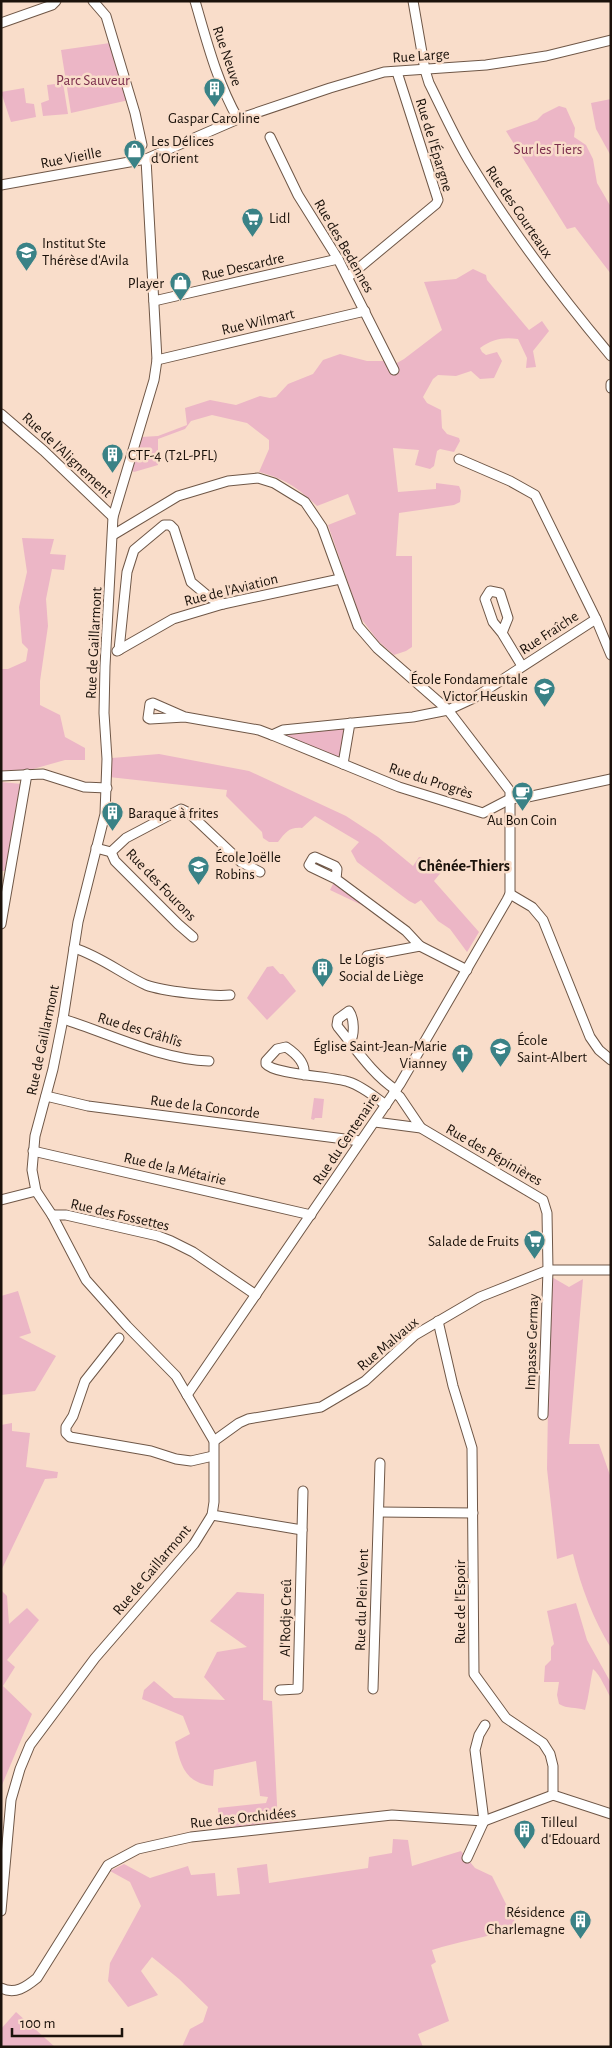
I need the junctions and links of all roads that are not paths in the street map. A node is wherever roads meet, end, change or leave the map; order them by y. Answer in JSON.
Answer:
{"nodes":[{"id":1,"x":56,"y":1,"type":"edge"},
{"id":2,"x":93,"y":1,"type":"edge"},
{"id":3,"x":195,"y":1,"type":"edge"},
{"id":4,"x":413,"y":1,"type":"edge"},
{"id":5,"x":1,"y":23,"type":"edge"},
{"id":6,"x":611,"y":40,"type":"edge"},
{"id":7,"x":425,"y":70,"type":"junction"},
{"id":8,"x":398,"y":72,"type":"junction"},
{"id":9,"x":238,"y":119,"type":"junction"},
{"id":10,"x":270,"y":137,"type":"dead end"},
{"id":11,"x":142,"y":145,"type":"dead end"},
{"id":12,"x":146,"y":159,"type":"junction"},
{"id":13,"x":1,"y":185,"type":"edge"},
{"id":14,"x":338,"y":259,"type":"junction"},
{"id":15,"x":348,"y":277,"type":"junction"},
{"id":16,"x":154,"y":301,"type":"junction"},
{"id":17,"x":365,"y":311,"type":"junction"},
{"id":18,"x":611,"y":356,"type":"edge"},
{"id":19,"x":157,"y":360,"type":"junction"},
{"id":20,"x":394,"y":370,"type":"dead end"},
{"id":21,"x":611,"y":384,"type":"edge"},
{"id":22,"x":611,"y":388,"type":"edge"},
{"id":23,"x":1,"y":414,"type":"edge"},
{"id":24,"x":459,"y":459,"type":"dead end"},
{"id":25,"x":113,"y":517,"type":"junction"},
{"id":26,"x":113,"y":535,"type":"junction"},
{"id":27,"x":340,"y":579,"type":"junction"},
{"id":28,"x":223,"y":604,"type":"junction"},
{"id":29,"x":596,"y":619,"type":"junction"},
{"id":30,"x":502,"y":632,"type":"dead end"},
{"id":31,"x":119,"y":650,"type":"junction"},
{"id":32,"x":107,"y":655,"type":"junction"},
{"id":33,"x":611,"y":655,"type":"edge"},
{"id":34,"x":522,"y":666,"type":"junction"},
{"id":35,"x":448,"y":710,"type":"junction"},
{"id":36,"x":185,"y":717,"type":"dead end"},
{"id":37,"x":350,"y":723,"type":"junction"},
{"id":38,"x":272,"y":735,"type":"junction"},
{"id":39,"x":343,"y":764,"type":"junction"},
{"id":40,"x":27,"y":774,"type":"junction"},
{"id":41,"x":1,"y":776,"type":"edge"},
{"id":42,"x":611,"y":779,"type":"edge"},
{"id":43,"x":107,"y":788,"type":"junction"},
{"id":44,"x":510,"y":799,"type":"junction"},
{"id":45,"x":96,"y":848,"type":"junction"},
{"id":46,"x":111,"y":852,"type":"junction"},
{"id":47,"x":260,"y":872,"type":"dead end"},
{"id":48,"x":336,"y":879,"type":"dead end"},
{"id":49,"x":510,"y":894,"type":"junction"},
{"id":50,"x":1,"y":924,"type":"edge"},
{"id":51,"x":193,"y":937,"type":"dead end"},
{"id":52,"x":420,"y":946,"type":"junction"},
{"id":53,"x":74,"y":948,"type":"junction"},
{"id":54,"x":367,"y":956,"type":"dead end"},
{"id":55,"x":468,"y":970,"type":"junction"},
{"id":56,"x":230,"y":995,"type":"dead end"},
{"id":57,"x":63,"y":1019,"type":"junction"},
{"id":58,"x":350,"y":1042,"type":"dead end"},
{"id":59,"x":611,"y":1060,"type":"edge"},
{"id":60,"x":209,"y":1061,"type":"dead end"},
{"id":61,"x":304,"y":1075,"type":"dead end"},
{"id":62,"x":395,"y":1091,"type":"junction"},
{"id":63,"x":46,"y":1096,"type":"junction"},
{"id":64,"x":386,"y":1105,"type":"junction"},
{"id":65,"x":375,"y":1122,"type":"junction"},
{"id":66,"x":420,"y":1128,"type":"junction"},
{"id":67,"x":360,"y":1141,"type":"junction"},
{"id":68,"x":33,"y":1152,"type":"junction"},
{"id":69,"x":36,"y":1191,"type":"junction"},
{"id":70,"x":1,"y":1200,"type":"edge"},
{"id":71,"x":52,"y":1215,"type":"junction"},
{"id":72,"x":311,"y":1215,"type":"junction"},
{"id":73,"x":548,"y":1270,"type":"junction"},
{"id":74,"x":611,"y":1270,"type":"edge"},
{"id":75,"x":256,"y":1295,"type":"junction"},
{"id":76,"x":438,"y":1321,"type":"junction"},
{"id":77,"x":119,"y":1338,"type":"dead end"},
{"id":78,"x":187,"y":1395,"type":"junction"},
{"id":79,"x":543,"y":1415,"type":"dead end"},
{"id":80,"x":214,"y":1441,"type":"junction"},
{"id":81,"x":212,"y":1456,"type":"junction"},
{"id":82,"x":380,"y":1463,"type":"dead end"},
{"id":83,"x":304,"y":1491,"type":"dead end"},
{"id":84,"x":379,"y":1512,"type":"junction"},
{"id":85,"x":473,"y":1513,"type":"junction"},
{"id":86,"x":212,"y":1515,"type":"junction"},
{"id":87,"x":302,"y":1530,"type":"junction"},
{"id":88,"x":373,"y":1689,"type":"dead end"},
{"id":89,"x":280,"y":1690,"type":"dead end"},
{"id":90,"x":484,"y":1725,"type":"dead end"},
{"id":91,"x":553,"y":1795,"type":"junction"},
{"id":92,"x":611,"y":1814,"type":"edge"},
{"id":93,"x":484,"y":1821,"type":"junction"},
{"id":94,"x":467,"y":1858,"type":"dead end"},
{"id":95,"x":1,"y":1911,"type":"edge"},
{"id":96,"x":1,"y":1988,"type":"edge"}],
"edges":[{"from":1,"to":5,"type":"street"},
{"from":2,"to":11,"type":"street"},
{"from":3,"to":9,"type":"street","name":"Rue Neuve"},
{"from":4,"to":7,"type":"street","name":"Rue des Courteaux"},
{"from":6,"to":7,"type":"street","name":"Rue Large"},
{"from":7,"to":8,"type":"street","name":"Rue Large"},
{"from":7,"to":18,"type":"street","name":"Rue des Courteaux"},
{"from":8,"to":9,"type":"street","name":"Rue Large"},
{"from":8,"to":15,"type":"street","name":"Rue de l'Épargne"},
{"from":9,"to":12,"type":"street"},
{"from":10,"to":14,"type":"street","name":"Rue des Bedennes"},
{"from":12,"to":13,"type":"street","name":"Rue Vieille"},
{"from":12,"to":16,"type":"street","name":"Rue de Gaillarmont"},
{"from":14,"to":15,"type":"street","name":"Rue des Bedennes"},
{"from":14,"to":16,"type":"street","name":"Rue Descardre"},
{"from":15,"to":17,"type":"street","name":"Rue des Bedennes"},
{"from":16,"to":19,"type":"street","name":"Rue de Gaillarmont"},
{"from":17,"to":19,"type":"street","name":"Rue Wilmart"},
{"from":17,"to":20,"type":"street","name":"Rue des Bedennes"},
{"from":19,"to":25,"type":"street","name":"Rue de Gaillarmont"},
{"from":21,"to":22,"type":"street"},
{"from":23,"to":25,"type":"street","name":"Rue de l'Alignement"},
{"from":24,"to":29,"type":"street"},
{"from":25,"to":26,"type":"street","name":"Rue de Gaillarmont"},
{"from":26,"to":27,"type":"street"},
{"from":26,"to":32,"type":"street","name":"Rue de Gaillarmont"},
{"from":27,"to":28,"type":"street","name":"Rue de l'Aviation"},
{"from":27,"to":35,"type":"street"},
{"from":28,"to":31,"type":"street","name":"Rue de l'Aviation"},
{"from":28,"to":31,"type":"street"},
{"from":29,"to":33,"type":"street"},
{"from":29,"to":34,"type":"street","name":"Rue Fraîche"},
{"from":30,"to":34,"type":"street"},
{"from":31,"to":32,"type":"street","name":"Rue de l'Aviation"},
{"from":32,"to":43,"type":"street","name":"Rue de Gaillarmont"},
{"from":34,"to":35,"type":"street","name":"Rue Fraîche"},
{"from":35,"to":37,"type":"street","name":"Rue Fraîche"},
{"from":35,"to":44,"type":"street"},
{"from":36,"to":38,"type":"street","name":"Rue du Progrès"},
{"from":37,"to":38,"type":"street","name":"Rue Fraîche"},
{"from":37,"to":39,"type":"street"},
{"from":38,"to":39,"type":"street","name":"Rue du Progrès"},
{"from":39,"to":44,"type":"street","name":"Rue du Progrès"},
{"from":40,"to":41,"type":"street"},
{"from":40,"to":43,"type":"street"},
{"from":40,"to":50,"type":"street"},
{"from":42,"to":44,"type":"street","name":"Rue du Progrès"},
{"from":43,"to":45,"type":"street","name":"Rue de Gaillarmont"},
{"from":44,"to":49,"type":"street","name":"Rue du Centenaire"},
{"from":45,"to":46,"type":"street"},
{"from":45,"to":53,"type":"street","name":"Rue de Gaillarmont"},
{"from":46,"to":47,"type":"street"},
{"from":46,"to":51,"type":"street","name":"Rue des Fourons"},
{"from":48,"to":52,"type":"street"},
{"from":49,"to":55,"type":"street","name":"Rue du Centenaire"},
{"from":49,"to":59,"type":"street"},
{"from":52,"to":54,"type":"street"},
{"from":52,"to":55,"type":"street"},
{"from":53,"to":56,"type":"street"},
{"from":53,"to":57,"type":"street","name":"Rue de Gaillarmont"},
{"from":55,"to":62,"type":"street","name":"Rue du Centenaire"},
{"from":57,"to":60,"type":"street","name":"Rue des Crâhlîs"},
{"from":57,"to":63,"type":"street","name":"Rue de Gaillarmont"},
{"from":58,"to":62,"type":"street","name":"Rue des Pépinières"},
{"from":61,"to":64,"type":"street"},
{"from":62,"to":64,"type":"street","name":"Rue du Centenaire"},
{"from":62,"to":66,"type":"street","name":"Rue des Pépinières"},
{"from":63,"to":67,"type":"street","name":"Rue de la Concorde"},
{"from":63,"to":68,"type":"street","name":"Rue de Gaillarmont"},
{"from":64,"to":65,"type":"street","name":"Rue du Centenaire"},
{"from":65,"to":66,"type":"street","name":"Rue des Pépinières"},
{"from":65,"to":67,"type":"street","name":"Rue du Centenaire"},
{"from":66,"to":73,"type":"street","name":"Rue des Pépinières"},
{"from":67,"to":72,"type":"street","name":"Rue du Centenaire"},
{"from":68,"to":69,"type":"street","name":"Rue de Gaillarmont"},
{"from":68,"to":72,"type":"street","name":"Rue de la Métairie"},
{"from":69,"to":70,"type":"street"},
{"from":69,"to":71,"type":"street","name":"Rue de Gaillarmont"},
{"from":71,"to":75,"type":"street","name":"Rue des Fossettes"},
{"from":71,"to":78,"type":"street","name":"Rue de Gaillarmont"},
{"from":72,"to":75,"type":"street","name":"Rue du Centenaire"},
{"from":73,"to":74,"type":"street","name":"Rue Malvaux"},
{"from":73,"to":76,"type":"street","name":"Rue Malvaux"},
{"from":73,"to":79,"type":"street","name":"Impasse Germay"},
{"from":75,"to":78,"type":"street","name":"Rue du Centenaire"},
{"from":76,"to":80,"type":"street","name":"Rue Malvaux"},
{"from":76,"to":85,"type":"street","name":"Rue de l'Espoir"},
{"from":77,"to":81,"type":"street"},
{"from":78,"to":80,"type":"street","name":"Rue de Gaillarmont"},
{"from":80,"to":81,"type":"street","name":"Rue de Gaillarmont"},
{"from":81,"to":86,"type":"street","name":"Rue de Gaillarmont"},
{"from":82,"to":84,"type":"street","name":"Rue du Plein Vent"},
{"from":83,"to":87,"type":"street","name":"Al'Rodje Creû"},
{"from":84,"to":85,"type":"street"},
{"from":84,"to":88,"type":"street","name":"Rue du Plein Vent"},
{"from":85,"to":91,"type":"street","name":"Rue de l'Espoir"},
{"from":86,"to":87,"type":"street"},
{"from":86,"to":95,"type":"street","name":"Rue de Gaillarmont"},
{"from":87,"to":89,"type":"street","name":"Al'Rodje Creû"},
{"from":90,"to":93,"type":"street"},
{"from":91,"to":92,"type":"street"},
{"from":91,"to":93,"type":"street","name":"Rue des Orchidées"},
{"from":93,"to":94,"type":"street"},
{"from":93,"to":96,"type":"street","name":"Rue des Orchidées"}]}
